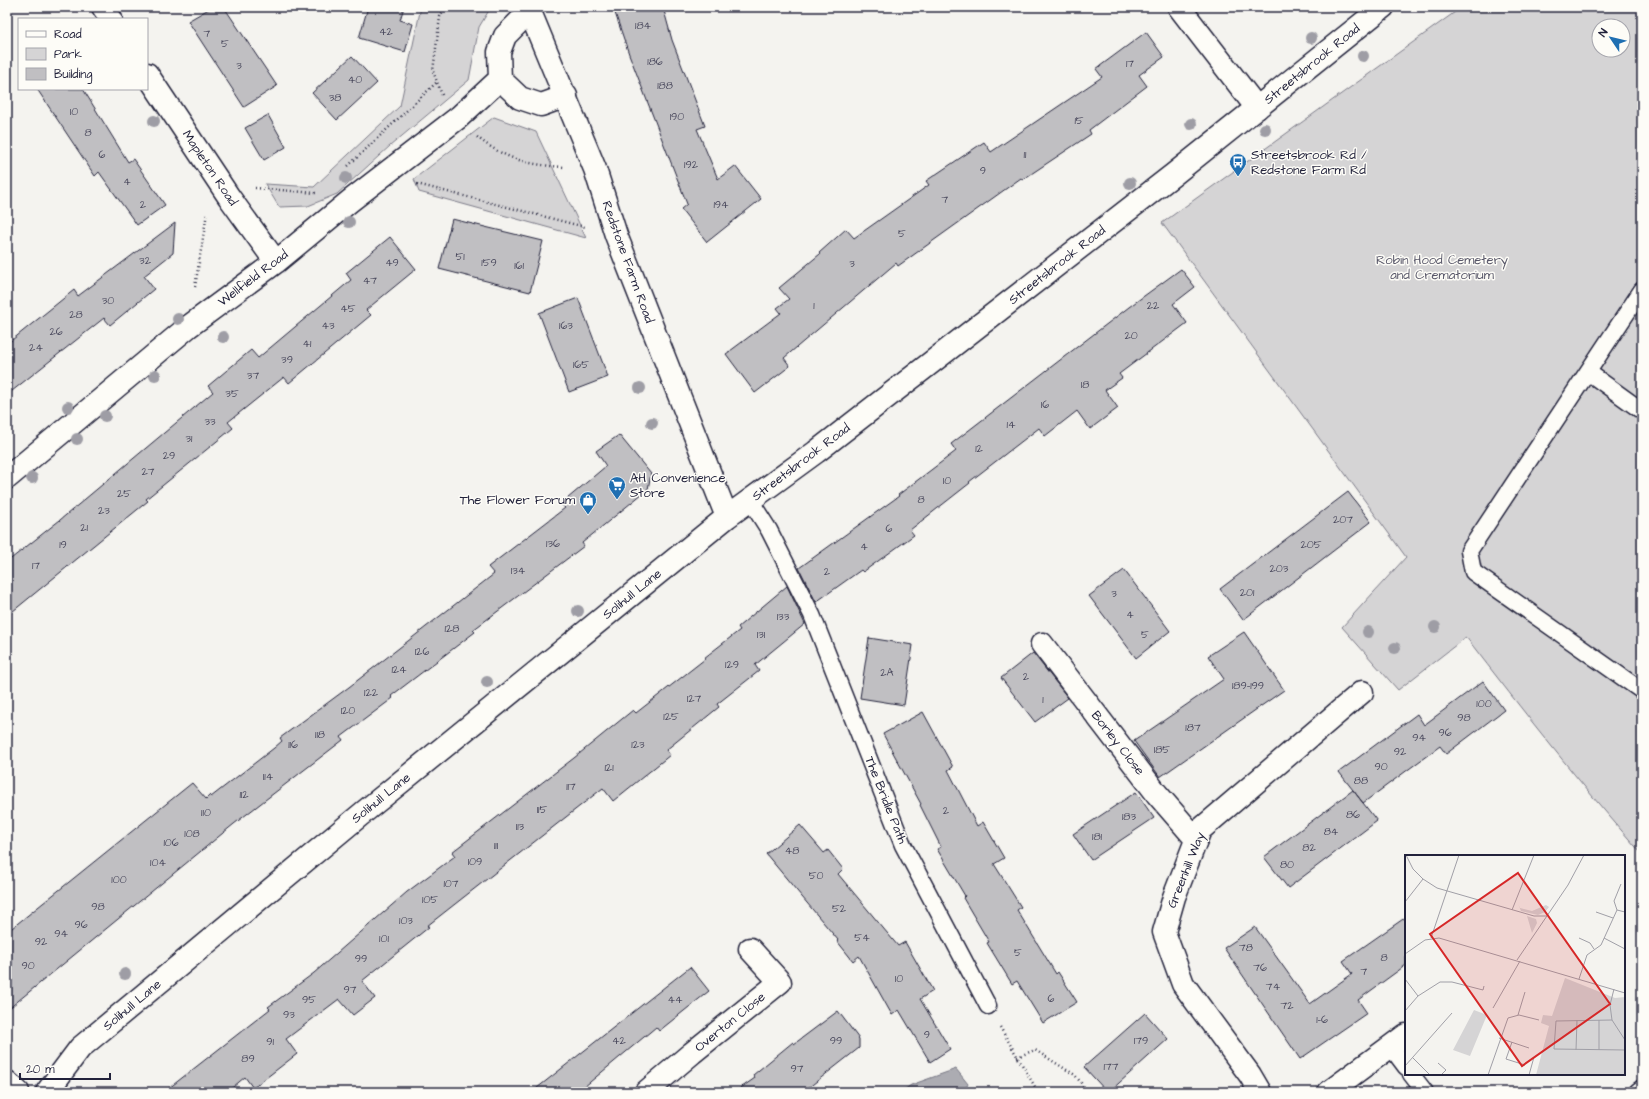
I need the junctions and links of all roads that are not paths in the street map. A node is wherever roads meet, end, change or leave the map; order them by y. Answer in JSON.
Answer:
{"nodes":[{"id":1,"x":103,"y":7,"type":"edge"},
{"id":2,"x":1179,"y":7,"type":"edge"},
{"id":3,"x":1383,"y":7,"type":"edge"},
{"id":4,"x":529,"y":9,"type":"edge"},
{"id":5,"x":110,"y":18,"type":"edge"},
{"id":6,"x":148,"y":76,"type":"edge"},
{"id":7,"x":500,"y":79,"type":"junction"},
{"id":8,"x":566,"y":96,"type":"junction"},
{"id":9,"x":1257,"y":108,"type":"junction"},
{"id":10,"x":276,"y":262,"type":"junction"},
{"id":11,"x":1642,"y":290,"type":"edge"},
{"id":12,"x":1588,"y":372,"type":"junction"},
{"id":13,"x":1642,"y":411,"type":"edge"},
{"id":14,"x":7,"y":478,"type":"edge"},
{"id":15,"x":750,"y":500,"type":"junction"},
{"id":16,"x":727,"y":517,"type":"junction"},
{"id":17,"x":1042,"y":644,"type":"dead end"},
{"id":18,"x":1642,"y":691,"type":"edge"},
{"id":19,"x":1362,"y":692,"type":"dead end"},
{"id":20,"x":1196,"y":840,"type":"junction"},
{"id":21,"x":750,"y":949,"type":"dead end"},
{"id":22,"x":988,"y":1006,"type":"road end"},
{"id":23,"x":1398,"y":1041,"type":"edge"},
{"id":24,"x":1405,"y":1064,"type":"edge"},
{"id":25,"x":1412,"y":1075,"type":"edge"},
{"id":26,"x":7,"y":1082,"type":"edge"},
{"id":27,"x":1642,"y":1088,"type":"edge"},
{"id":28,"x":18,"y":1092,"type":"edge"},
{"id":29,"x":47,"y":1092,"type":"edge"},
{"id":30,"x":646,"y":1092,"type":"edge"},
{"id":31,"x":1260,"y":1092,"type":"edge"},
{"id":32,"x":1329,"y":1092,"type":"edge"},
{"id":33,"x":1425,"y":1092,"type":"edge"},
{"id":34,"x":1637,"y":1092,"type":"edge"}],
"edges":[{"from":1,"to":5,"type":"street"},
{"from":2,"to":9,"type":"street"},
{"from":3,"to":9,"type":"street","name":"Streetsbrook Road"},
{"from":4,"to":7,"type":"street"},
{"from":4,"to":8,"type":"street","name":"Redstone Farm Road"},
{"from":6,"to":10,"type":"street","name":"Mapleton Road"},
{"from":7,"to":8,"type":"street"},
{"from":7,"to":10,"type":"street","name":"Wellfield Road"},
{"from":8,"to":16,"type":"street","name":"Redstone Farm Road"},
{"from":9,"to":15,"type":"street","name":"Streetsbrook Road"},
{"from":10,"to":14,"type":"street","name":"Wellfield Road"},
{"from":11,"to":12,"type":"lane"},
{"from":12,"to":13,"type":"lane"},
{"from":12,"to":18,"type":"lane"},
{"from":15,"to":16,"type":"street","name":"Streetsbrook Road"},
{"from":15,"to":22,"type":"lane","name":"The Bridle Path"},
{"from":16,"to":29,"type":"street","name":"Solihull Lane"},
{"from":17,"to":20,"type":"street","name":"Borley Close"},
{"from":19,"to":20,"type":"street","name":"Greenhill Way"},
{"from":20,"to":31,"type":"street","name":"Greenhill Way"},
{"from":21,"to":30,"type":"street","name":"Overton Close"},
{"from":23,"to":24,"type":"lane"},
{"from":23,"to":32,"type":"street"},
{"from":25,"to":33,"type":"lane"},
{"from":26,"to":28,"type":"street"},
{"from":27,"to":34,"type":"lane"}]}
